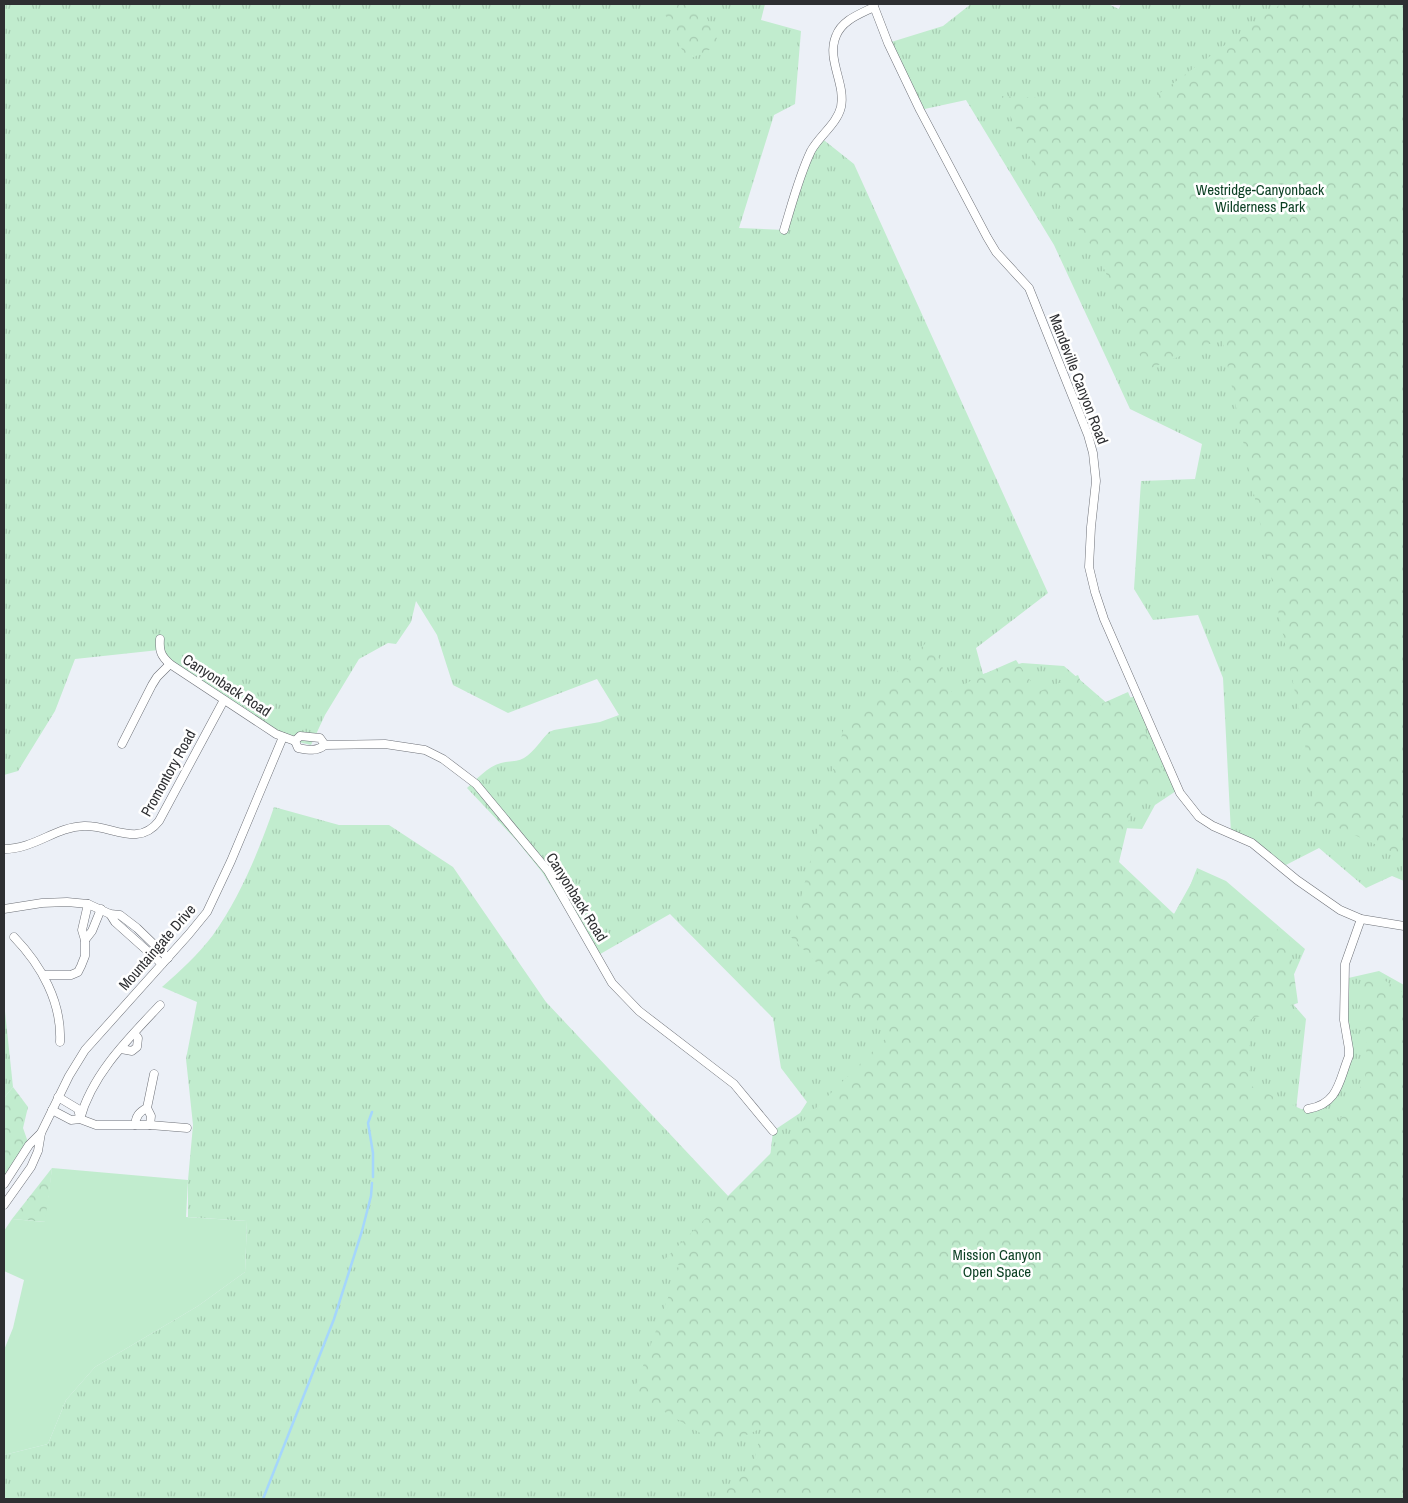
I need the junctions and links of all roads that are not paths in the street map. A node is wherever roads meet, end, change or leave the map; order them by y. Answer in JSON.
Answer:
{"nodes":[{"id":1,"x":873,"y":6,"type":"edge"},
{"id":2,"x":784,"y":230,"type":"dead end"},
{"id":3,"x":160,"y":639,"type":"dead end"},
{"id":4,"x":170,"y":664,"type":"junction"},
{"id":5,"x":224,"y":700,"type":"junction"},
{"id":6,"x":283,"y":737,"type":"junction"},
{"id":7,"x":122,"y":744,"type":"dead end"},
{"id":8,"x":325,"y":744,"type":"junction"},
{"id":9,"x":299,"y":746,"type":"junction"},
{"id":10,"x":4,"y":849,"type":"edge"},
{"id":11,"x":88,"y":904,"type":"junction"},
{"id":12,"x":4,"y":909,"type":"edge"},
{"id":13,"x":101,"y":909,"type":"junction"},
{"id":14,"x":110,"y":914,"type":"junction"},
{"id":15,"x":1361,"y":919,"type":"junction"},
{"id":16,"x":1404,"y":926,"type":"edge"},
{"id":17,"x":137,"y":928,"type":"junction"},
{"id":18,"x":130,"y":935,"type":"junction"},
{"id":19,"x":14,"y":937,"type":"dead end"},
{"id":20,"x":85,"y":940,"type":"junction"},
{"id":21,"x":165,"y":961,"type":"junction"},
{"id":22,"x":44,"y":976,"type":"junction"},
{"id":23,"x":160,"y":1005,"type":"dead end"},
{"id":24,"x":134,"y":1033,"type":"junction"},
{"id":25,"x":60,"y":1042,"type":"dead end"},
{"id":26,"x":121,"y":1049,"type":"junction"},
{"id":27,"x":154,"y":1074,"type":"dead end"},
{"id":28,"x":58,"y":1097,"type":"junction"},
{"id":29,"x":147,"y":1108,"type":"junction"},
{"id":30,"x":1308,"y":1109,"type":"dead end"},
{"id":31,"x":52,"y":1110,"type":"junction"},
{"id":32,"x":80,"y":1118,"type":"junction"},
{"id":33,"x":135,"y":1125,"type":"junction"},
{"id":34,"x":150,"y":1125,"type":"junction"},
{"id":35,"x":187,"y":1128,"type":"dead end"},
{"id":36,"x":773,"y":1131,"type":"dead end"},
{"id":37,"x":41,"y":1134,"type":"junction"},
{"id":38,"x":4,"y":1184,"type":"edge"},
{"id":39,"x":4,"y":1205,"type":"edge"}],
"edges":[{"from":1,"to":2,"type":"street"},
{"from":1,"to":15,"type":"street","name":"Mandeville Canyon Road"},
{"from":3,"to":4,"type":"street","name":"Canyonback Road"},
{"from":4,"to":5,"type":"street","name":"Canyonback Road"},
{"from":4,"to":7,"type":"street"},
{"from":5,"to":6,"type":"street","name":"Canyonback Road"},
{"from":5,"to":10,"type":"street","name":"Promontory Road"},
{"from":6,"to":9,"type":"street","name":"Canyonback Road"},
{"from":6,"to":21,"type":"street","name":"Mountaingate Drive"},
{"from":8,"to":9,"type":"street","name":"Canyonback Road"},
{"from":8,"to":9,"type":"street"},
{"from":8,"to":36,"type":"street","name":"Canyonback Road"},
{"from":11,"to":12,"type":"street"},
{"from":11,"to":13,"type":"street"},
{"from":11,"to":20,"type":"street"},
{"from":13,"to":14,"type":"street"},
{"from":13,"to":20,"type":"street"},
{"from":14,"to":17,"type":"street"},
{"from":14,"to":18,"type":"street"},
{"from":15,"to":16,"type":"street","name":"Mandeville Canyon Road"},
{"from":15,"to":30,"type":"street"},
{"from":17,"to":18,"type":"street"},
{"from":17,"to":21,"type":"street"},
{"from":18,"to":21,"type":"street"},
{"from":19,"to":22,"type":"street"},
{"from":20,"to":22,"type":"street"},
{"from":21,"to":28,"type":"street","name":"Mountaingate Drive"},
{"from":22,"to":25,"type":"street"},
{"from":23,"to":24,"type":"street"},
{"from":24,"to":26,"type":"street"},
{"from":24,"to":26,"type":"street"},
{"from":26,"to":32,"type":"street"},
{"from":27,"to":29,"type":"street"},
{"from":28,"to":31,"type":"street","name":"Mountaingate Drive"},
{"from":28,"to":32,"type":"street"},
{"from":29,"to":33,"type":"street"},
{"from":29,"to":34,"type":"street"},
{"from":31,"to":32,"type":"street"},
{"from":31,"to":37,"type":"street","name":"Mountaingate Drive"},
{"from":32,"to":33,"type":"street"},
{"from":33,"to":34,"type":"street"},
{"from":34,"to":35,"type":"street"},
{"from":37,"to":38,"type":"street","name":"Mountaingate Drive"},
{"from":37,"to":39,"type":"street","name":"Mountaingate Drive"}]}
